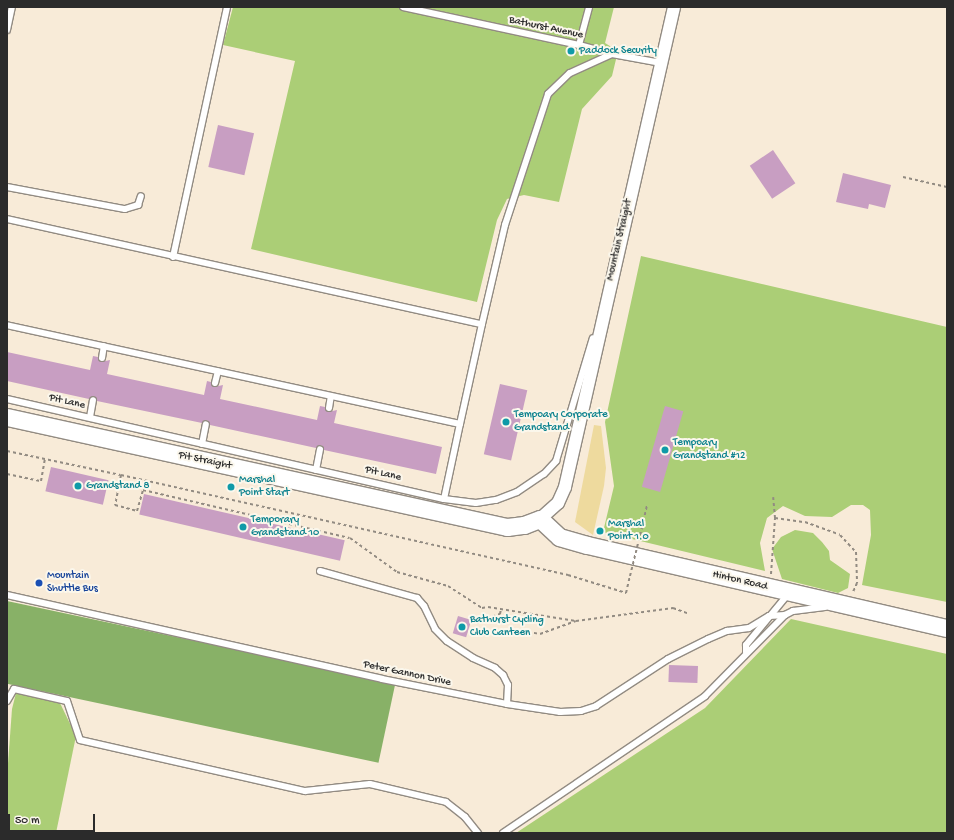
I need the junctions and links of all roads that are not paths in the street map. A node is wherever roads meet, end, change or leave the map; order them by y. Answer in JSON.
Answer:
{"nodes":[{"id":1,"x":12,"y":7,"type":"edge"},
{"id":2,"x":227,"y":7,"type":"edge"},
{"id":3,"x":404,"y":7,"type":"edge"},
{"id":4,"x":589,"y":7,"type":"edge"},
{"id":5,"x":674,"y":7,"type":"edge"},
{"id":6,"x":7,"y":30,"type":"edge"},
{"id":7,"x":579,"y":45,"type":"junction"},
{"id":8,"x":612,"y":54,"type":"junction"},
{"id":9,"x":661,"y":63,"type":"junction"},
{"id":10,"x":7,"y":187,"type":"edge"},
{"id":11,"x":142,"y":196,"type":"dead end"},
{"id":12,"x":7,"y":219,"type":"edge"},
{"id":13,"x":173,"y":257,"type":"junction"},
{"id":14,"x":612,"y":277,"type":"junction"},
{"id":15,"x":482,"y":324,"type":"junction"},
{"id":16,"x":7,"y":325,"type":"edge"},
{"id":17,"x":104,"y":346,"type":"junction"},
{"id":18,"x":102,"y":358,"type":"dead end"},
{"id":19,"x":218,"y":371,"type":"junction"},
{"id":20,"x":215,"y":383,"type":"dead end"},
{"id":21,"x":331,"y":396,"type":"junction"},
{"id":22,"x":7,"y":399,"type":"edge"},
{"id":23,"x":94,"y":400,"type":"dead end"},
{"id":24,"x":329,"y":408,"type":"dead end"},
{"id":25,"x":7,"y":417,"type":"edge"},
{"id":26,"x":90,"y":417,"type":"junction"},
{"id":27,"x":206,"y":424,"type":"dead end"},
{"id":28,"x":460,"y":424,"type":"junction"},
{"id":29,"x":202,"y":444,"type":"junction"},
{"id":30,"x":320,"y":449,"type":"dead end"},
{"id":31,"x":316,"y":470,"type":"junction"},
{"id":32,"x":444,"y":499,"type":"junction"},
{"id":33,"x":540,"y":519,"type":"junction"},
{"id":34,"x":320,"y":571,"type":"dead end"},
{"id":35,"x":781,"y":591,"type":"junction"},
{"id":36,"x":7,"y":595,"type":"edge"},
{"id":37,"x":848,"y":606,"type":"junction"},
{"id":38,"x":785,"y":615,"type":"junction"},
{"id":39,"x":769,"y":616,"type":"junction"},
{"id":40,"x":947,"y":628,"type":"edge"},
{"id":41,"x":746,"y":652,"type":"junction"},
{"id":42,"x":7,"y":701,"type":"edge"},
{"id":43,"x":507,"y":704,"type":"junction"},
{"id":44,"x":478,"y":833,"type":"edge"},
{"id":45,"x":503,"y":833,"type":"edge"}],
"edges":[{"from":1,"to":6,"type":"lane"},
{"from":2,"to":13,"type":"lane"},
{"from":3,"to":7,"type":"lane","name":"Bathurst Avenue"},
{"from":4,"to":7,"type":"lane"},
{"from":5,"to":9,"type":"street","name":"Mountain Straight"},
{"from":7,"to":8,"type":"lane","name":"Bathurst Avenue"},
{"from":8,"to":9,"type":"lane","name":"Bathurst Avenue"},
{"from":8,"to":15,"type":"lane"},
{"from":9,"to":14,"type":"street","name":"Mountain Straight"},
{"from":10,"to":11,"type":"lane"},
{"from":12,"to":13,"type":"lane"},
{"from":13,"to":15,"type":"lane"},
{"from":14,"to":32,"type":"lane","name":"Pit Lane"},
{"from":14,"to":33,"type":"street","name":"Mountain Straight"},
{"from":15,"to":28,"type":"lane"},
{"from":16,"to":17,"type":"lane"},
{"from":17,"to":18,"type":"lane"},
{"from":17,"to":19,"type":"lane"},
{"from":19,"to":20,"type":"lane"},
{"from":19,"to":21,"type":"lane"},
{"from":21,"to":24,"type":"lane"},
{"from":21,"to":28,"type":"lane"},
{"from":22,"to":26,"type":"lane","name":"Pit Lane"},
{"from":23,"to":26,"type":"lane"},
{"from":25,"to":33,"type":"street","name":"Pit Straight"},
{"from":26,"to":29,"type":"lane","name":"Pit Lane"},
{"from":27,"to":29,"type":"lane"},
{"from":28,"to":32,"type":"lane"},
{"from":29,"to":31,"type":"lane","name":"Pit Lane"},
{"from":30,"to":31,"type":"lane"},
{"from":31,"to":32,"type":"lane","name":"Pit Lane"},
{"from":33,"to":35,"type":"street","name":"Hinton Road"},
{"from":34,"to":43,"type":"lane"},
{"from":35,"to":37,"type":"street","name":"Hinton Road"},
{"from":35,"to":39,"type":"lane"},
{"from":36,"to":43,"type":"lane","name":"Peter Gannon Drive"},
{"from":37,"to":38,"type":"lane"},
{"from":37,"to":40,"type":"street","name":"Hinton Road"},
{"from":38,"to":39,"type":"lane","name":"Peter Gannon Drive"},
{"from":38,"to":41,"type":"lane"},
{"from":39,"to":41,"type":"lane"},
{"from":39,"to":43,"type":"lane","name":"Peter Gannon Drive"},
{"from":41,"to":45,"type":"lane"},
{"from":42,"to":44,"type":"lane"}]}
